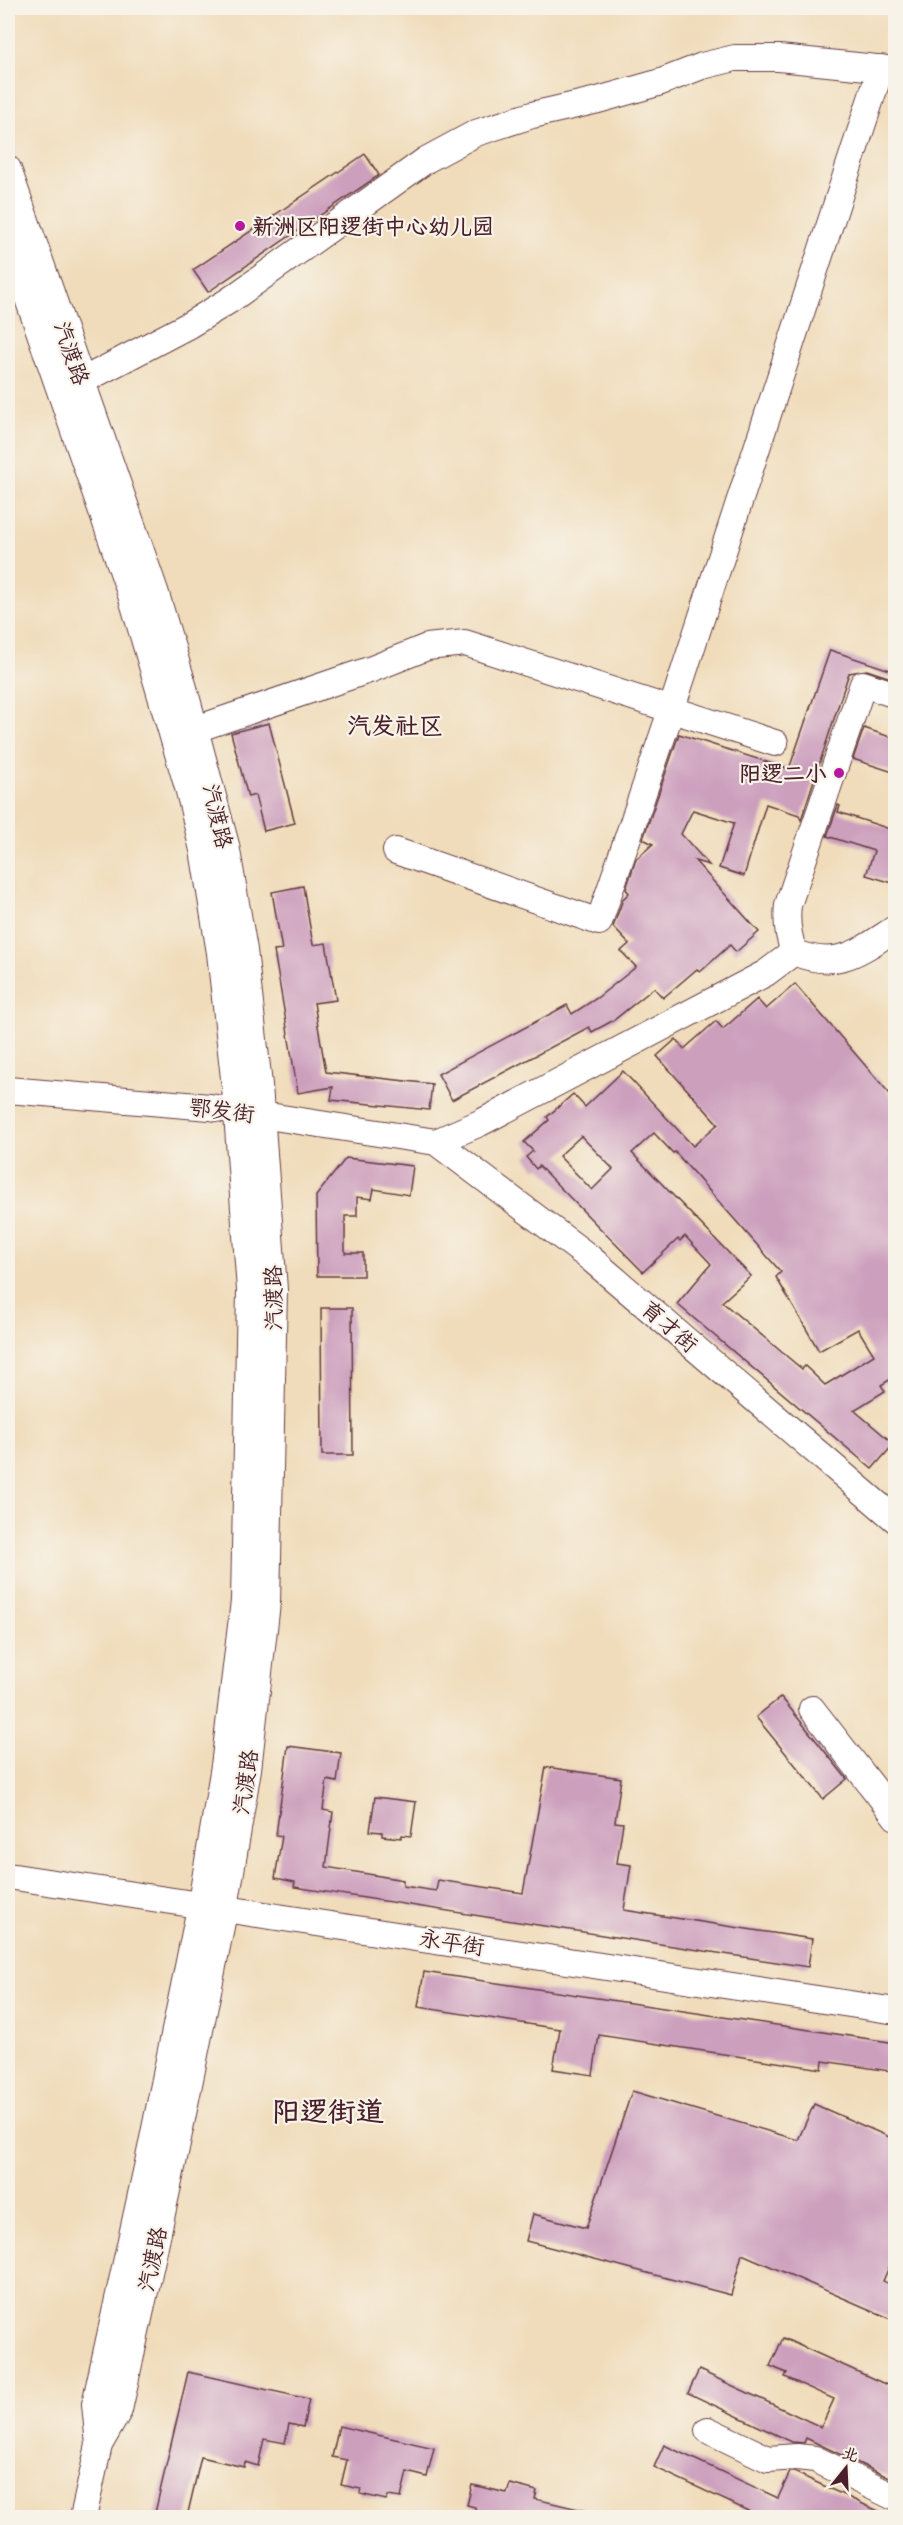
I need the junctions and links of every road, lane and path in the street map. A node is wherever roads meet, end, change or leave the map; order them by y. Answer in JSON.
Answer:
{"nodes":[{"id":1,"x":888,"y":69,"type":"edge"},
{"id":2,"x":8,"y":169,"type":"edge"},
{"id":3,"x":8,"y":242,"type":"edge"},
{"id":4,"x":82,"y":381,"type":"junction"},
{"id":5,"x":896,"y":694,"type":"edge"},
{"id":6,"x":671,"y":711,"type":"junction"},
{"id":7,"x":196,"y":729,"type":"junction"},
{"id":8,"x":775,"y":742,"type":"dead end"},
{"id":9,"x":396,"y":852,"type":"dead end"},
{"id":10,"x":896,"y":928,"type":"edge"},
{"id":11,"x":794,"y":952,"type":"junction"},
{"id":12,"x":8,"y":1090,"type":"edge"},
{"id":13,"x":249,"y":1113,"type":"junction"},
{"id":14,"x":436,"y":1142,"type":"junction"},
{"id":15,"x":896,"y":1520,"type":"edge"},
{"id":16,"x":812,"y":1709,"type":"dead end"},
{"id":17,"x":896,"y":1816,"type":"edge"},
{"id":18,"x":8,"y":1876,"type":"edge"},
{"id":19,"x":213,"y":1905,"type":"junction"},
{"id":20,"x":896,"y":2011,"type":"edge"},
{"id":21,"x":708,"y":2430,"type":"dead end"},
{"id":22,"x":896,"y":2498,"type":"edge"},
{"id":23,"x":83,"y":2517,"type":"edge"}],
"edges":[{"from":1,"to":4,"type":"street"},
{"from":1,"to":6,"type":"street"},
{"from":2,"to":4,"type":"street","name":"汽渡路"},
{"from":3,"to":13,"type":"street","name":"汽渡路"},
{"from":4,"to":7,"type":"street","name":"汽渡路"},
{"from":5,"to":11,"type":"street"},
{"from":6,"to":7,"type":"street"},
{"from":6,"to":8,"type":"street"},
{"from":6,"to":9,"type":"street"},
{"from":7,"to":13,"type":"street","name":"汽渡路"},
{"from":10,"to":11,"type":"street"},
{"from":11,"to":14,"type":"street"},
{"from":12,"to":13,"type":"street","name":"鄂发街"},
{"from":13,"to":14,"type":"street","name":"鄂发街"},
{"from":13,"to":19,"type":"street","name":"汽渡路"},
{"from":14,"to":15,"type":"street","name":"育才街"},
{"from":16,"to":17,"type":"street"},
{"from":18,"to":19,"type":"street","name":"永平街"},
{"from":19,"to":20,"type":"street","name":"永平街"},
{"from":19,"to":23,"type":"street","name":"汽渡路"},
{"from":21,"to":22,"type":"street"}]}
